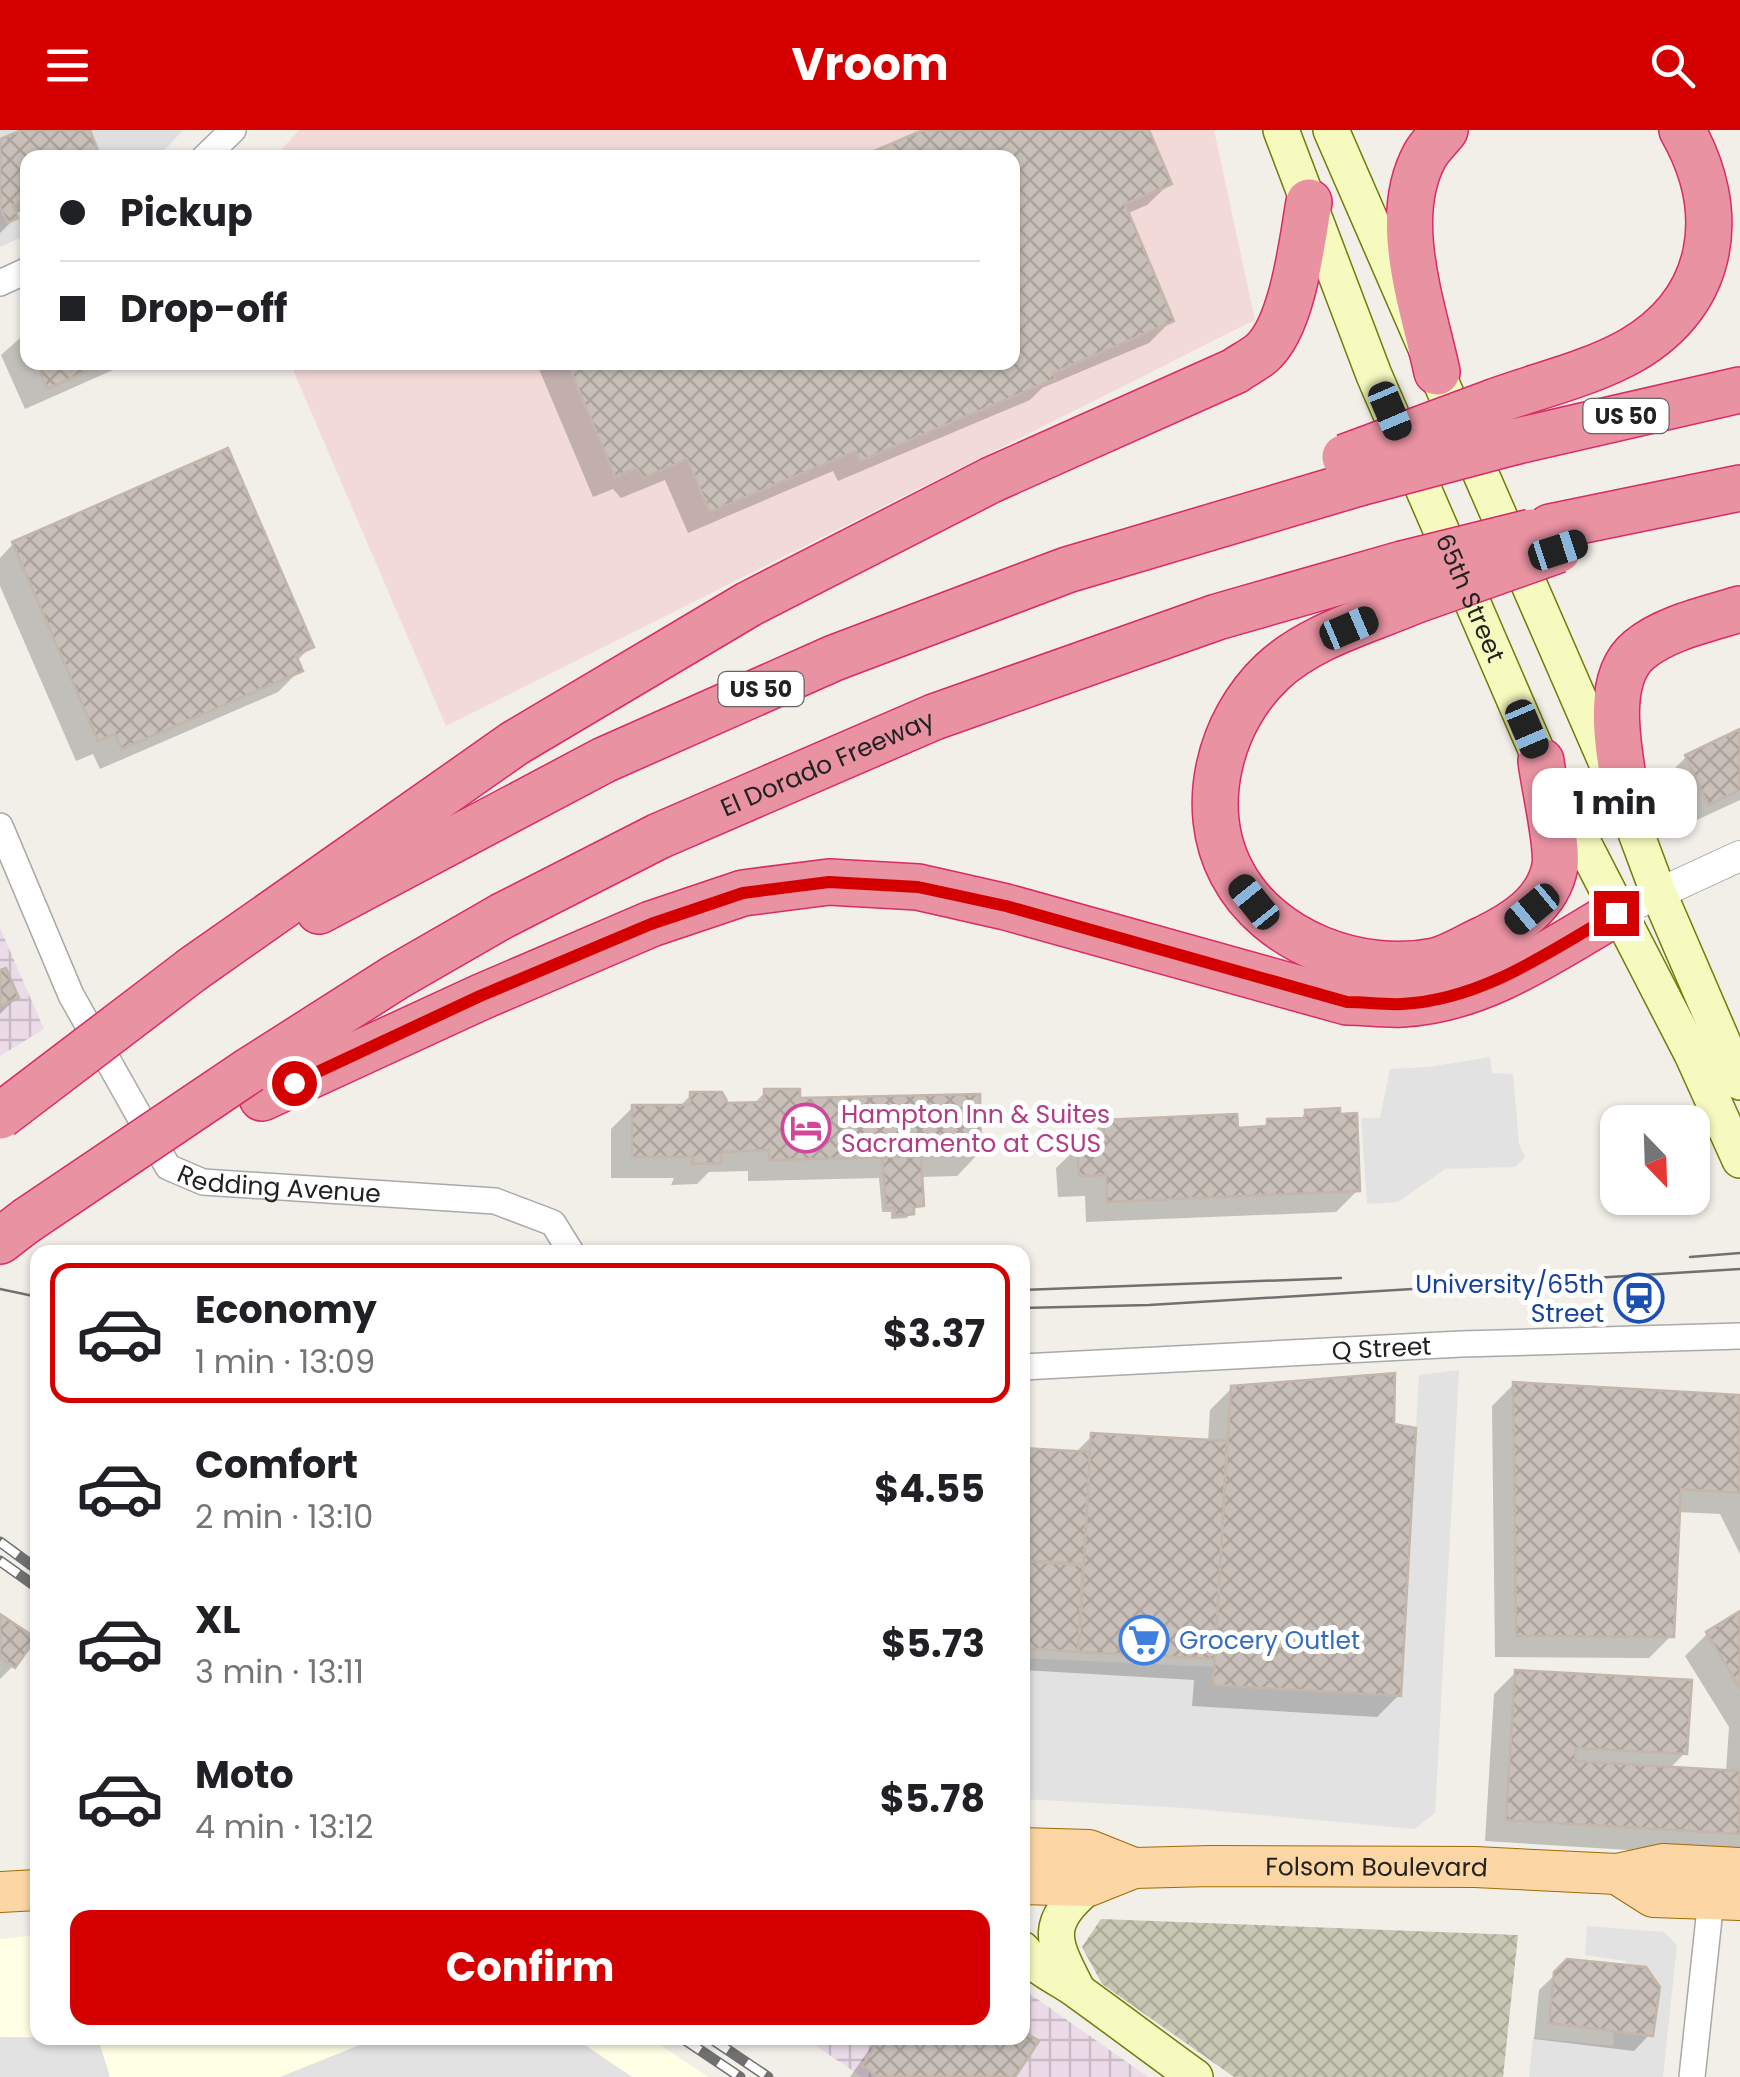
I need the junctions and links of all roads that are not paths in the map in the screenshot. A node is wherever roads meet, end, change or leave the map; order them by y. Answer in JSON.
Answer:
{"nodes":[{"id":1,"x":233,"y":130,"type":"edge"},
{"id":2,"x":1281,"y":130,"type":"edge"},
{"id":3,"x":1331,"y":130,"type":"edge"},
{"id":4,"x":1445,"y":130,"type":"edge"},
{"id":5,"x":1682,"y":130,"type":"edge"},
{"id":6,"x":212,"y":150,"type":"edge"},
{"id":7,"x":1309,"y":202,"type":"junction"},
{"id":8,"x":1436,"y":372,"type":"junction"},
{"id":9,"x":1740,"y":390,"type":"edge"},
{"id":10,"x":1352,"y":470,"type":"junction"},
{"id":11,"x":1740,"y":488,"type":"edge"},
{"id":12,"x":1408,"y":583,"type":"junction"},
{"id":13,"x":1740,"y":609,"type":"edge"},
{"id":14,"x":1540,"y":761,"type":"junction"},
{"id":15,"x":1628,"y":814,"type":"junction"},
{"id":16,"x":0,"y":826,"type":"edge"},
{"id":17,"x":1740,"y":856,"type":"edge"},
{"id":18,"x":1658,"y":892,"type":"junction"},
{"id":19,"x":1616,"y":913,"type":"junction"},
{"id":20,"x":197,"y":976,"type":"junction"},
{"id":21,"x":1740,"y":1082,"type":"edge"},
{"id":22,"x":256,"y":1084,"type":"junction"},
{"id":23,"x":0,"y":1116,"type":"edge"},
{"id":24,"x":1740,"y":1160,"type":"edge"},
{"id":25,"x":13,"y":1231,"type":"edge"},
{"id":26,"x":567,"y":1245,"type":"edge"},
{"id":27,"x":1740,"y":1336,"type":"edge"},
{"id":28,"x":1030,"y":1367,"type":"edge"},
{"id":29,"x":1030,"y":1843,"type":"edge"},
{"id":30,"x":1030,"y":1850,"type":"edge"},
{"id":31,"x":1089,"y":1868,"type":"junction"},
{"id":32,"x":1740,"y":1868,"type":"edge"},
{"id":33,"x":1618,"y":1874,"type":"junction"},
{"id":34,"x":1030,"y":1882,"type":"edge"},
{"id":35,"x":30,"y":1890,"type":"edge"},
{"id":36,"x":0,"y":1892,"type":"edge"},
{"id":37,"x":1725,"y":1900,"type":"edge"},
{"id":38,"x":1030,"y":1960,"type":"edge"},
{"id":39,"x":1077,"y":1990,"type":"junction"},
{"id":40,"x":1195,"y":2077,"type":"edge"},
{"id":41,"x":1692,"y":2077,"type":"edge"}],
"edges":[{"from":1,"to":6,"type":"street"},
{"from":2,"to":7,"type":"main road","name":"65th Street"},
{"from":3,"to":8,"type":"main road"},
{"from":4,"to":8,"type":"highway"},
{"from":5,"to":10,"type":"highway","bridge":true},
{"from":7,"to":14,"type":"main road","name":"65th Street"},
{"from":7,"to":20,"type":"highway"},
{"from":8,"to":15,"type":"main road"},
{"from":9,"to":10,"type":"highway","number":"US 50","bridge":true},
{"from":10,"to":20,"type":"highway","number":"US 50"},
{"from":11,"to":12,"type":"highway","name":"El Dorado Freeway","bridge":true},
{"from":12,"to":14,"type":"highway"},
{"from":12,"to":22,"type":"highway","name":"El Dorado Freeway"},
{"from":13,"to":15,"type":"highway"},
{"from":14,"to":19,"type":"main road","name":"65th Street"},
{"from":15,"to":18,"type":"main road"},
{"from":16,"to":26,"type":"street","name":"Redding Avenue"},
{"from":17,"to":18,"type":"street"},
{"from":18,"to":19,"type":"street"},
{"from":18,"to":21,"type":"main road"},
{"from":19,"to":22,"type":"highway"},
{"from":19,"to":24,"type":"main road","name":"65th Street"},
{"from":20,"to":23,"type":"highway","bridge":true},
{"from":22,"to":25,"type":"highway","bridge":true},
{"from":27,"to":28,"type":"street","name":"Q Street"},
{"from":29,"to":31,"type":"street"},
{"from":30,"to":31,"type":"main road","name":"Folsom Boulevard"},
{"from":31,"to":33,"type":"main road","name":"Folsom Boulevard"},
{"from":31,"to":34,"type":"main road","name":"Folsom Boulevard"},
{"from":31,"to":39,"type":"main road"},
{"from":32,"to":33,"type":"main road","name":"Folsom Boulevard"},
{"from":33,"to":37,"type":"main road","name":"Folsom Boulevard"},
{"from":35,"to":36,"type":"main road"},
{"from":37,"to":41,"type":"street"},
{"from":38,"to":39,"type":"main road"},
{"from":39,"to":40,"type":"main road"}]}
